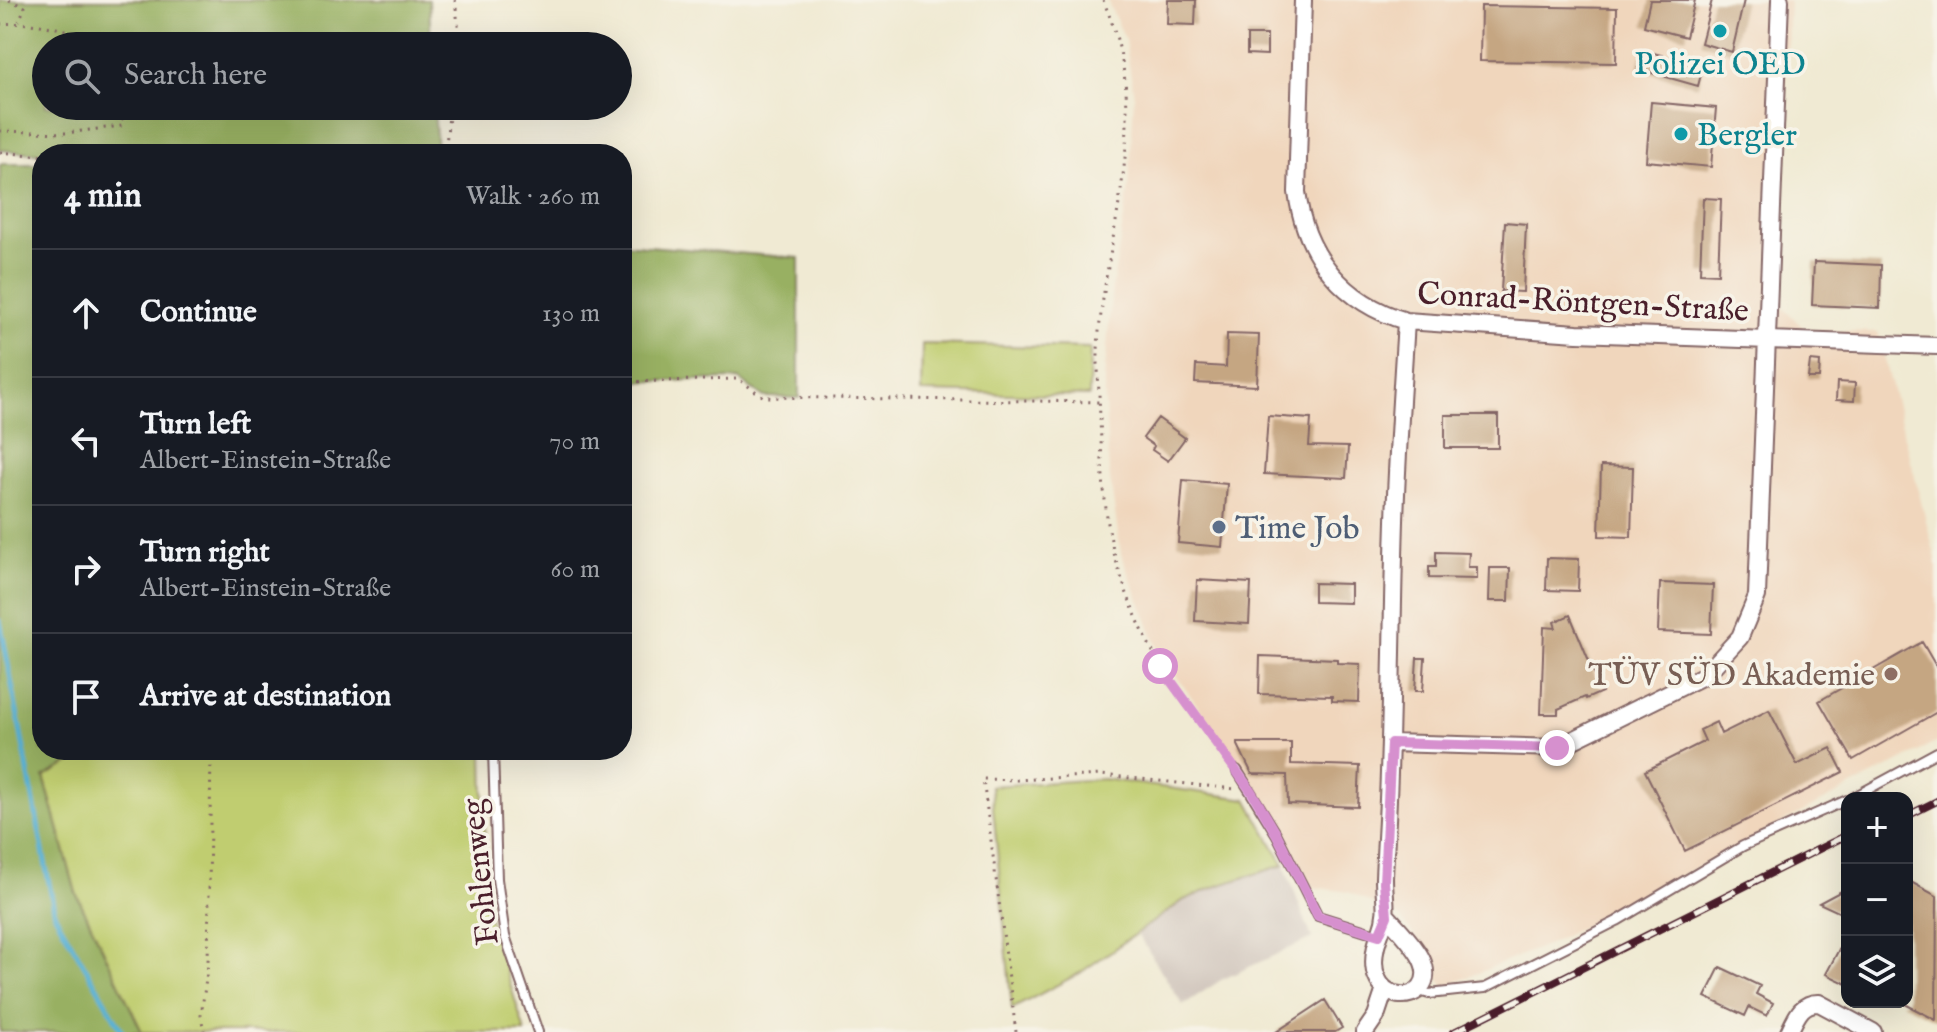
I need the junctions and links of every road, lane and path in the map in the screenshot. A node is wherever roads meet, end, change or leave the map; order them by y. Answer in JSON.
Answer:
{"nodes":[{"id":1,"x":9,"y":0,"type":"edge"},
{"id":2,"x":455,"y":0,"type":"edge"},
{"id":3,"x":1103,"y":0,"type":"edge"},
{"id":4,"x":1303,"y":0,"type":"edge"},
{"id":5,"x":1780,"y":0,"type":"edge"},
{"id":6,"x":19,"y":22,"type":"junction"},
{"id":7,"x":0,"y":24,"type":"edge"},
{"id":8,"x":70,"y":32,"type":"edge"},
{"id":9,"x":459,"y":32,"type":"edge"},
{"id":10,"x":122,"y":120,"type":"edge"},
{"id":11,"x":449,"y":120,"type":"edge"},
{"id":12,"x":0,"y":131,"type":"edge"},
{"id":13,"x":446,"y":144,"type":"edge"},
{"id":14,"x":0,"y":152,"type":"edge"},
{"id":15,"x":32,"y":155,"type":"edge"},
{"id":16,"x":1406,"y":321,"type":"junction"},
{"id":17,"x":1766,"y":338,"type":"junction"},
{"id":18,"x":1937,"y":346,"type":"edge"},
{"id":19,"x":632,"y":382,"type":"edge"},
{"id":20,"x":1099,"y":402,"type":"junction"},
{"id":21,"x":1391,"y":743,"type":"junction"},
{"id":22,"x":1937,"y":752,"type":"edge"},
{"id":23,"x":211,"y":760,"type":"edge"},
{"id":24,"x":493,"y":760,"type":"edge"},
{"id":25,"x":1237,"y":770,"type":"joint"},
{"id":26,"x":1251,"y":791,"type":"junction"},
{"id":27,"x":1863,"y":792,"type":"edge"},
{"id":28,"x":1841,"y":803,"type":"edge"},
{"id":29,"x":1387,"y":916,"type":"junction"},
{"id":30,"x":1379,"y":935,"type":"junction"},
{"id":31,"x":1385,"y":989,"type":"junction"},
{"id":32,"x":1418,"y":991,"type":"junction"},
{"id":33,"x":204,"y":1032,"type":"edge"},
{"id":34,"x":538,"y":1032,"type":"edge"},
{"id":35,"x":1016,"y":1032,"type":"edge"},
{"id":36,"x":1365,"y":1032,"type":"edge"},
{"id":37,"x":1789,"y":1032,"type":"edge"},
{"id":38,"x":1873,"y":1032,"type":"edge"}],
"edges":[{"from":1,"to":6,"type":"path"},
{"from":2,"to":9,"type":"path"},
{"from":3,"to":20,"type":"path"},
{"from":4,"to":16,"type":"street","name":"Conrad-Röntgen-Straße"},
{"from":5,"to":17,"type":"street"},
{"from":6,"to":7,"type":"path"},
{"from":6,"to":8,"type":"path"},
{"from":10,"to":12,"type":"path"},
{"from":11,"to":13,"type":"path"},
{"from":14,"to":15,"type":"path"},
{"from":16,"to":17,"type":"street","name":"Conrad-Röntgen-Straße"},
{"from":16,"to":21,"type":"street"},
{"from":17,"to":18,"type":"street","name":"Conrad-Röntgen-Straße"},
{"from":17,"to":21,"type":"street"},
{"from":19,"to":20,"type":"path"},
{"from":20,"to":25,"type":"path"},
{"from":21,"to":29,"type":"street"},
{"from":22,"to":27,"type":"lane"},
{"from":23,"to":33,"type":"path"},
{"from":24,"to":34,"type":"lane","name":"Fohlenweg"},
{"from":25,"to":26,"type":"lane"},
{"from":26,"to":30,"type":"lane"},
{"from":26,"to":35,"type":"path"},
{"from":28,"to":32,"type":"lane"},
{"from":29,"to":30,"type":"street"},
{"from":29,"to":32,"type":"street"},
{"from":30,"to":31,"type":"street"},
{"from":31,"to":32,"type":"street"},
{"from":31,"to":36,"type":"street"},
{"from":37,"to":38,"type":"street"}]}
